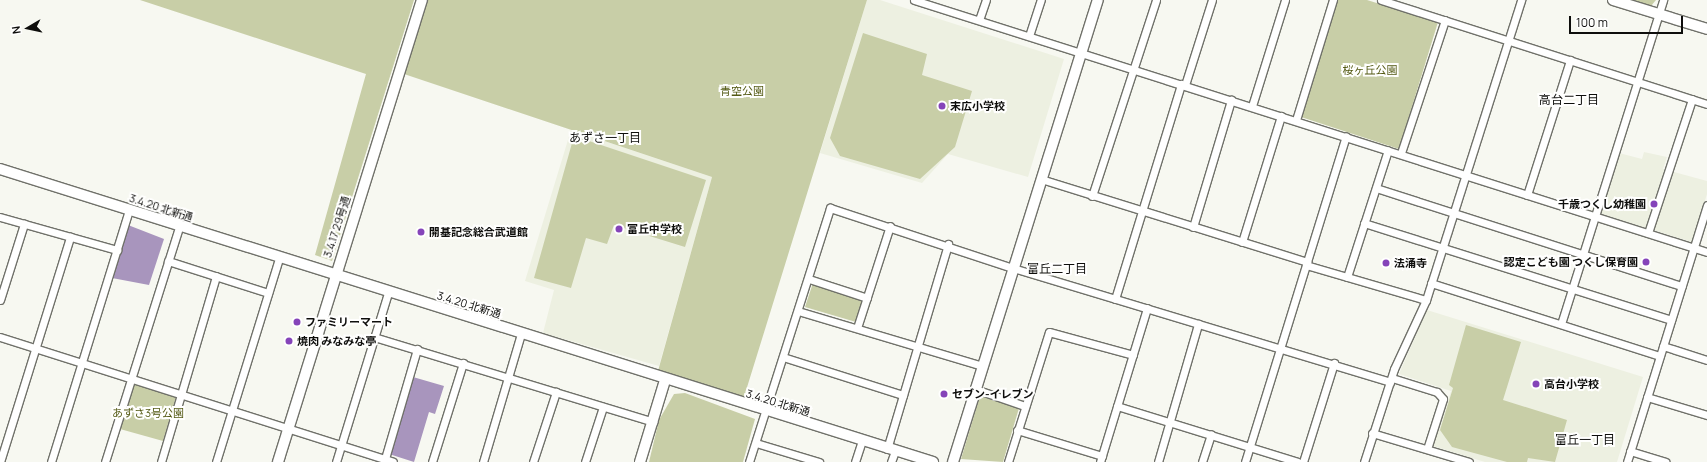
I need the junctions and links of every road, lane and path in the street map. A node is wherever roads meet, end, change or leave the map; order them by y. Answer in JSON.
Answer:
{"nodes":[{"id":1,"x":422,"y":0,"type":"edge"},
{"id":2,"x":914,"y":0,"type":"edge"},
{"id":3,"x":986,"y":0,"type":"edge"},
{"id":4,"x":1041,"y":0,"type":"edge"},
{"id":5,"x":1098,"y":0,"type":"edge"},
{"id":6,"x":1156,"y":0,"type":"edge"},
{"id":7,"x":1212,"y":0,"type":"edge"},
{"id":8,"x":1285,"y":0,"type":"edge"},
{"id":9,"x":1333,"y":0,"type":"edge"},
{"id":10,"x":1521,"y":0,"type":"edge"},
{"id":11,"x":1613,"y":0,"type":"edge"},
{"id":12,"x":1663,"y":0,"type":"edge"},
{"id":13,"x":1386,"y":1,"type":"edge"},
{"id":14,"x":929,"y":2,"type":"edge"},
{"id":15,"x":1660,"y":15,"type":"junction"},
{"id":16,"x":979,"y":20,"type":"junction"},
{"id":17,"x":1445,"y":20,"type":"junction"},
{"id":18,"x":1707,"y":30,"type":"edge"},
{"id":19,"x":1030,"y":36,"type":"junction"},
{"id":20,"x":1508,"y":40,"type":"junction"},
{"id":21,"x":1081,"y":52,"type":"junction"},
{"id":22,"x":1570,"y":60,"type":"junction"},
{"id":23,"x":1134,"y":69,"type":"junction"},
{"id":24,"x":1638,"y":81,"type":"junction"},
{"id":25,"x":1183,"y":85,"type":"junction"},
{"id":26,"x":1692,"y":98,"type":"junction"},
{"id":27,"x":1231,"y":100,"type":"junction"},
{"id":28,"x":1707,"y":104,"type":"edge"},
{"id":29,"x":1252,"y":106,"type":"junction"},
{"id":30,"x":1281,"y":116,"type":"junction"},
{"id":31,"x":1296,"y":120,"type":"junction"},
{"id":32,"x":1346,"y":136,"type":"junction"},
{"id":33,"x":1388,"y":150,"type":"junction"},
{"id":34,"x":1401,"y":153,"type":"junction"},
{"id":35,"x":0,"y":169,"type":"edge"},
{"id":36,"x":1467,"y":174,"type":"junction"},
{"id":37,"x":1040,"y":179,"type":"junction"},
{"id":38,"x":1376,"y":188,"type":"junction"},
{"id":39,"x":1527,"y":195,"type":"junction"},
{"id":40,"x":1092,"y":196,"type":"junction"},
{"id":41,"x":1707,"y":205,"type":"edge"},
{"id":42,"x":129,"y":210,"type":"junction"},
{"id":43,"x":1142,"y":211,"type":"junction"},
{"id":44,"x":1454,"y":213,"type":"junction"},
{"id":45,"x":1596,"y":216,"type":"junction"},
{"id":46,"x":0,"y":217,"type":"edge"},
{"id":47,"x":1364,"y":222,"type":"junction"},
{"id":48,"x":24,"y":224,"type":"junction"},
{"id":49,"x":890,"y":226,"type":"junction"},
{"id":50,"x":179,"y":227,"type":"junction"},
{"id":51,"x":1193,"y":227,"type":"junction"},
{"id":52,"x":1648,"y":233,"type":"junction"},
{"id":53,"x":70,"y":237,"type":"junction"},
{"id":54,"x":1242,"y":242,"type":"junction"},
{"id":55,"x":948,"y":244,"type":"junction"},
{"id":56,"x":1694,"y":248,"type":"junction"},
{"id":57,"x":1442,"y":249,"type":"junction"},
{"id":58,"x":117,"y":250,"type":"junction"},
{"id":59,"x":1707,"y":252,"type":"edge"},
{"id":60,"x":1583,"y":254,"type":"junction"},
{"id":61,"x":279,"y":258,"type":"junction"},
{"id":62,"x":168,"y":261,"type":"junction"},
{"id":63,"x":1307,"y":264,"type":"junction"},
{"id":64,"x":1013,"y":268,"type":"junction"},
{"id":65,"x":216,"y":276,"type":"junction"},
{"id":66,"x":334,"y":276,"type":"junction"},
{"id":67,"x":1347,"y":277,"type":"junction"},
{"id":68,"x":808,"y":279,"type":"junction"},
{"id":69,"x":1431,"y":283,"type":"junction"},
{"id":70,"x":1682,"y":286,"type":"junction"},
{"id":71,"x":1572,"y":290,"type":"junction"},
{"id":72,"x":388,"y":292,"type":"junction"},
{"id":73,"x":268,"y":293,"type":"junction"},
{"id":74,"x":867,"y":298,"type":"junction"},
{"id":75,"x":1114,"y":299,"type":"junction"},
{"id":76,"x":0,"y":300,"type":"edge"},
{"id":77,"x":1426,"y":300,"type":"junction"},
{"id":78,"x":1147,"y":308,"type":"junction"},
{"id":79,"x":798,"y":311,"type":"junction"},
{"id":80,"x":1671,"y":320,"type":"junction"},
{"id":81,"x":1198,"y":324,"type":"junction"},
{"id":82,"x":1561,"y":324,"type":"junction"},
{"id":83,"x":858,"y":328,"type":"junction"},
{"id":84,"x":521,"y":334,"type":"junction"},
{"id":85,"x":0,"y":337,"type":"edge"},
{"id":86,"x":374,"y":337,"type":"junction"},
{"id":87,"x":918,"y":346,"type":"junction"},
{"id":88,"x":1281,"y":346,"type":"junction"},
{"id":89,"x":1663,"y":346,"type":"junction"},
{"id":90,"x":36,"y":348,"type":"junction"},
{"id":91,"x":416,"y":349,"type":"junction"},
{"id":92,"x":1133,"y":355,"type":"junction"},
{"id":93,"x":1660,"y":356,"type":"junction"},
{"id":94,"x":783,"y":358,"type":"junction"},
{"id":95,"x":1707,"y":360,"type":"edge"},
{"id":96,"x":82,"y":362,"type":"junction"},
{"id":97,"x":1334,"y":363,"type":"junction"},
{"id":98,"x":462,"y":364,"type":"junction"},
{"id":99,"x":983,"y":366,"type":"junction"},
{"id":100,"x":130,"y":378,"type":"junction"},
{"id":101,"x":508,"y":378,"type":"junction"},
{"id":102,"x":666,"y":380,"type":"junction"},
{"id":103,"x":1391,"y":380,"type":"junction"},
{"id":104,"x":975,"y":390,"type":"junction"},
{"id":105,"x":556,"y":392,"type":"junction"},
{"id":106,"x":182,"y":394,"type":"junction"},
{"id":107,"x":903,"y":395,"type":"junction"},
{"id":108,"x":1647,"y":396,"type":"junction"},
{"id":109,"x":603,"y":406,"type":"junction"},
{"id":110,"x":1025,"y":406,"type":"junction"},
{"id":111,"x":1117,"y":406,"type":"junction"},
{"id":112,"x":232,"y":410,"type":"junction"},
{"id":113,"x":765,"y":411,"type":"junction"},
{"id":114,"x":1707,"y":414,"type":"edge"},
{"id":115,"x":653,"y":422,"type":"junction"},
{"id":116,"x":1171,"y":422,"type":"junction"},
{"id":117,"x":289,"y":427,"type":"junction"},
{"id":118,"x":1017,"y":430,"type":"junction"},
{"id":119,"x":1372,"y":433,"type":"junction"},
{"id":120,"x":1211,"y":434,"type":"junction"},
{"id":121,"x":862,"y":442,"type":"junction"},
{"id":122,"x":756,"y":443,"type":"junction"},
{"id":123,"x":342,"y":444,"type":"junction"},
{"id":124,"x":1250,"y":446,"type":"junction"},
{"id":125,"x":1427,"y":449,"type":"junction"},
{"id":126,"x":891,"y":450,"type":"junction"},
{"id":127,"x":1630,"y":451,"type":"junction"},
{"id":128,"x":1101,"y":459,"type":"edge"},
{"id":129,"x":384,"y":461,"type":"edge"},
{"id":130,"x":0,"y":462,"type":"edge"},
{"id":131,"x":51,"y":462,"type":"edge"},
{"id":132,"x":105,"y":462,"type":"edge"},
{"id":133,"x":161,"y":462,"type":"edge"},
{"id":134,"x":216,"y":462,"type":"edge"},
{"id":135,"x":278,"y":462,"type":"edge"},
{"id":136,"x":336,"y":462,"type":"edge"},
{"id":137,"x":393,"y":462,"type":"edge"},
{"id":138,"x":432,"y":462,"type":"edge"},
{"id":139,"x":483,"y":462,"type":"edge"},
{"id":140,"x":533,"y":462,"type":"edge"},
{"id":141,"x":585,"y":462,"type":"edge"},
{"id":142,"x":640,"y":462,"type":"edge"},
{"id":143,"x":749,"y":462,"type":"edge"},
{"id":144,"x":820,"y":462,"type":"edge"},
{"id":145,"x":855,"y":462,"type":"edge"},
{"id":146,"x":891,"y":462,"type":"edge"},
{"id":147,"x":933,"y":462,"type":"edge"},
{"id":148,"x":953,"y":462,"type":"edge"},
{"id":149,"x":1008,"y":462,"type":"edge"},
{"id":150,"x":1158,"y":462,"type":"edge"},
{"id":151,"x":1202,"y":462,"type":"edge"},
{"id":152,"x":1245,"y":462,"type":"edge"},
{"id":153,"x":1298,"y":462,"type":"edge"},
{"id":154,"x":1303,"y":462,"type":"edge"},
{"id":155,"x":1364,"y":462,"type":"edge"},
{"id":156,"x":1469,"y":462,"type":"edge"},
{"id":157,"x":1627,"y":462,"type":"edge"},
{"id":158,"x":1665,"y":462,"type":"edge"}],
"edges":[{"from":1,"to":66,"type":"street","name":"3.4.17 29号通"},
{"from":2,"to":14,"type":"street"},
{"from":3,"to":16,"type":"street"},
{"from":4,"to":19,"type":"street"},
{"from":5,"to":21,"type":"street"},
{"from":6,"to":23,"type":"street"},
{"from":7,"to":25,"type":"street"},
{"from":8,"to":29,"type":"street"},
{"from":9,"to":31,"type":"street"},
{"from":10,"to":20,"type":"street"},
{"from":11,"to":15,"type":"street"},
{"from":12,"to":15,"type":"street"},
{"from":13,"to":17,"type":"street"},
{"from":14,"to":16,"type":"street"},
{"from":15,"to":18,"type":"street"},
{"from":15,"to":24,"type":"street"},
{"from":16,"to":19,"type":"street"},
{"from":17,"to":20,"type":"street"},
{"from":17,"to":34,"type":"street"},
{"from":19,"to":21,"type":"street"},
{"from":20,"to":22,"type":"street"},
{"from":20,"to":36,"type":"street"},
{"from":21,"to":23,"type":"street"},
{"from":21,"to":37,"type":"street"},
{"from":22,"to":24,"type":"street"},
{"from":22,"to":39,"type":"street"},
{"from":23,"to":25,"type":"street"},
{"from":23,"to":40,"type":"street"},
{"from":24,"to":26,"type":"street"},
{"from":24,"to":45,"type":"street"},
{"from":25,"to":27,"type":"street"},
{"from":25,"to":43,"type":"street"},
{"from":26,"to":28,"type":"street"},
{"from":26,"to":52,"type":"street"},
{"from":27,"to":29,"type":"street"},
{"from":27,"to":51,"type":"street"},
{"from":29,"to":30,"type":"street"},
{"from":30,"to":31,"type":"street"},
{"from":30,"to":54,"type":"street"},
{"from":31,"to":32,"type":"street"},
{"from":32,"to":33,"type":"street"},
{"from":32,"to":63,"type":"street"},
{"from":33,"to":34,"type":"street"},
{"from":33,"to":38,"type":"street"},
{"from":34,"to":36,"type":"street"},
{"from":35,"to":42,"type":"street","name":"3.4.20 北新通"},
{"from":36,"to":39,"type":"street"},
{"from":36,"to":44,"type":"street"},
{"from":37,"to":40,"type":"street"},
{"from":37,"to":64,"type":"street"},
{"from":38,"to":44,"type":"street"},
{"from":38,"to":47,"type":"street"},
{"from":39,"to":45,"type":"street"},
{"from":40,"to":43,"type":"street"},
{"from":41,"to":56,"type":"street"},
{"from":42,"to":50,"type":"street","name":"3.4.20 北新通"},
{"from":42,"to":58,"type":"street"},
{"from":43,"to":51,"type":"street"},
{"from":43,"to":75,"type":"street"},
{"from":44,"to":57,"type":"street"},
{"from":44,"to":60,"type":"street"},
{"from":45,"to":52,"type":"street"},
{"from":45,"to":60,"type":"street"},
{"from":46,"to":48,"type":"street"},
{"from":47,"to":57,"type":"street"},
{"from":47,"to":67,"type":"street"},
{"from":48,"to":53,"type":"street"},
{"from":48,"to":76,"type":"street"},
{"from":49,"to":55,"type":"street"},
{"from":49,"to":68,"type":"street"},
{"from":49,"to":74,"type":"street"},
{"from":50,"to":61,"type":"street","name":"3.4.20 北新通"},
{"from":50,"to":62,"type":"street"},
{"from":51,"to":54,"type":"street"},
{"from":52,"to":56,"type":"street"},
{"from":53,"to":58,"type":"street"},
{"from":53,"to":90,"type":"street"},
{"from":54,"to":63,"type":"street"},
{"from":55,"to":64,"type":"street"},
{"from":55,"to":87,"type":"street"},
{"from":56,"to":59,"type":"street"},
{"from":56,"to":70,"type":"street"},
{"from":57,"to":69,"type":"street"},
{"from":57,"to":71,"type":"street"},
{"from":58,"to":96,"type":"street"},
{"from":60,"to":70,"type":"street"},
{"from":60,"to":71,"type":"street"},
{"from":61,"to":66,"type":"street","name":"3.4.20 北新通"},
{"from":61,"to":73,"type":"street"},
{"from":62,"to":65,"type":"street"},
{"from":62,"to":100,"type":"street"},
{"from":63,"to":67,"type":"street"},
{"from":63,"to":88,"type":"street"},
{"from":64,"to":75,"type":"street"},
{"from":64,"to":99,"type":"street"},
{"from":65,"to":73,"type":"street"},
{"from":65,"to":106,"type":"street"},
{"from":66,"to":72,"type":"street","name":"3.4.20 北新通"},
{"from":66,"to":117,"type":"street","name":"3.4.17 29号通"},
{"from":67,"to":77,"type":"street"},
{"from":68,"to":74,"type":"street"},
{"from":68,"to":79,"type":"street"},
{"from":69,"to":77,"type":"street"},
{"from":69,"to":82,"type":"street"},
{"from":70,"to":80,"type":"street"},
{"from":71,"to":80,"type":"street"},
{"from":71,"to":82,"type":"street"},
{"from":72,"to":84,"type":"street","name":"3.4.20 北新通"},
{"from":72,"to":86,"type":"street"},
{"from":73,"to":112,"type":"street"},
{"from":74,"to":83,"type":"street"},
{"from":75,"to":78,"type":"street"},
{"from":77,"to":103,"type":"street"},
{"from":78,"to":81,"type":"street"},
{"from":78,"to":92,"type":"street"},
{"from":79,"to":83,"type":"street"},
{"from":79,"to":94,"type":"street"},
{"from":80,"to":89,"type":"street"},
{"from":81,"to":88,"type":"street"},
{"from":81,"to":116,"type":"street"},
{"from":82,"to":93,"type":"street"},
{"from":83,"to":87,"type":"street"},
{"from":84,"to":101,"type":"street"},
{"from":84,"to":102,"type":"street","name":"3.4.20 北新通"},
{"from":85,"to":90,"type":"street"},
{"from":86,"to":91,"type":"street"},
{"from":86,"to":123,"type":"street"},
{"from":87,"to":99,"type":"street"},
{"from":87,"to":107,"type":"street"},
{"from":88,"to":97,"type":"street"},
{"from":88,"to":124,"type":"street"},
{"from":89,"to":93,"type":"street"},
{"from":89,"to":95,"type":"street"},
{"from":90,"to":96,"type":"street"},
{"from":90,"to":130,"type":"street"},
{"from":91,"to":98,"type":"street"},
{"from":91,"to":129,"type":"street"},
{"from":92,"to":110,"type":"street"},
{"from":92,"to":111,"type":"street"},
{"from":93,"to":108,"type":"street"},
{"from":94,"to":107,"type":"street"},
{"from":94,"to":113,"type":"street"},
{"from":96,"to":100,"type":"street"},
{"from":96,"to":131,"type":"street"},
{"from":97,"to":103,"type":"street"},
{"from":97,"to":154,"type":"street"},
{"from":98,"to":101,"type":"street"},
{"from":98,"to":138,"type":"street"},
{"from":99,"to":104,"type":"street"},
{"from":100,"to":106,"type":"street"},
{"from":100,"to":132,"type":"street"},
{"from":101,"to":105,"type":"street"},
{"from":101,"to":139,"type":"street"},
{"from":102,"to":113,"type":"street","name":"3.4.20 北新通"},
{"from":102,"to":115,"type":"street"},
{"from":103,"to":119,"type":"street"},
{"from":103,"to":125,"type":"street"},
{"from":104,"to":110,"type":"street"},
{"from":104,"to":148,"type":"street"},
{"from":105,"to":109,"type":"street"},
{"from":105,"to":140,"type":"street"},
{"from":106,"to":112,"type":"street"},
{"from":106,"to":133,"type":"street"},
{"from":107,"to":126,"type":"street"},
{"from":108,"to":114,"type":"street"},
{"from":108,"to":127,"type":"street"},
{"from":109,"to":115,"type":"street"},
{"from":109,"to":141,"type":"street"},
{"from":110,"to":118,"type":"street"},
{"from":111,"to":116,"type":"street"},
{"from":111,"to":128,"type":"street"},
{"from":112,"to":117,"type":"street"},
{"from":112,"to":134,"type":"street"},
{"from":113,"to":121,"type":"street","name":"3.4.20 北新通"},
{"from":113,"to":122,"type":"street"},
{"from":115,"to":142,"type":"street"},
{"from":116,"to":120,"type":"street"},
{"from":116,"to":150,"type":"street"},
{"from":117,"to":123,"type":"street"},
{"from":117,"to":135,"type":"street","name":"3.4.17 29号通"},
{"from":118,"to":128,"type":"street"},
{"from":118,"to":149,"type":"street"},
{"from":119,"to":125,"type":"street"},
{"from":119,"to":155,"type":"street"},
{"from":120,"to":124,"type":"street"},
{"from":120,"to":151,"type":"street"},
{"from":121,"to":126,"type":"street","name":"3.4.20 北新通"},
{"from":121,"to":145,"type":"street"},
{"from":122,"to":143,"type":"street"},
{"from":122,"to":144,"type":"street"},
{"from":123,"to":129,"type":"street"},
{"from":123,"to":136,"type":"street"},
{"from":124,"to":152,"type":"street"},
{"from":124,"to":153,"type":"street"},
{"from":125,"to":156,"type":"street"},
{"from":126,"to":146,"type":"street"},
{"from":126,"to":147,"type":"street","name":"3.4.20 北新通"},
{"from":127,"to":157,"type":"street"},
{"from":127,"to":158,"type":"street"},
{"from":129,"to":137,"type":"street"}]}
